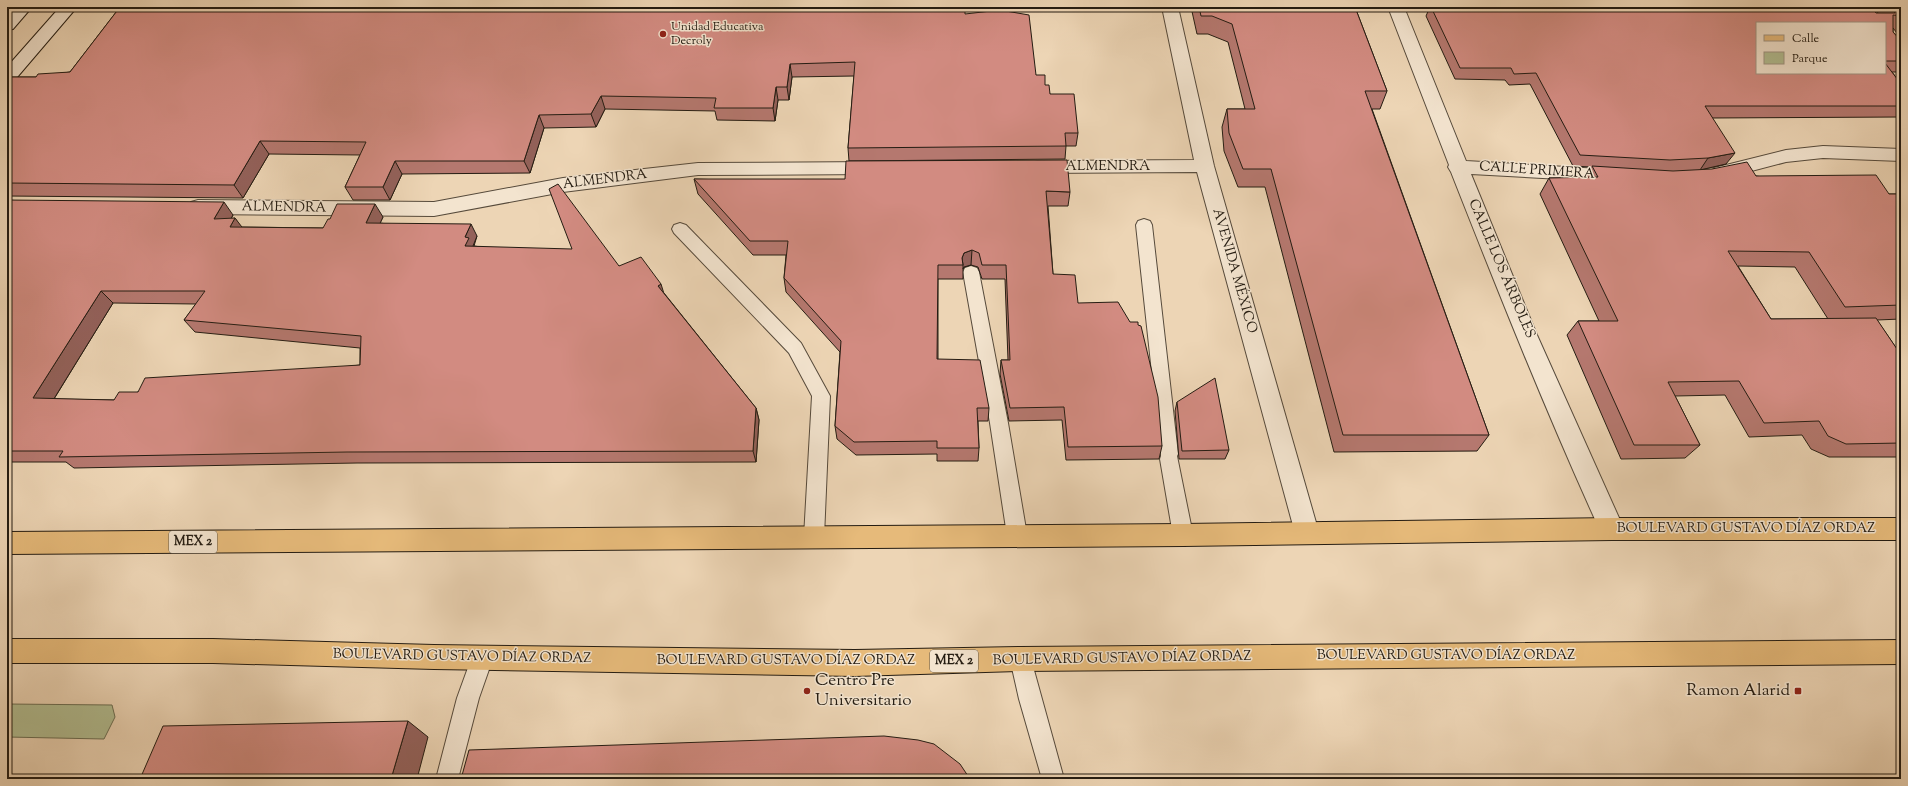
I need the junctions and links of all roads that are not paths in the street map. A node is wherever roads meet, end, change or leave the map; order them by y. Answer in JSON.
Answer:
{"nodes":[{"id":1,"x":24,"y":7,"type":"edge"},
{"id":2,"x":69,"y":7,"type":"edge"},
{"id":3,"x":1170,"y":7,"type":"edge"},
{"id":4,"x":1396,"y":7,"type":"edge"},
{"id":5,"x":7,"y":25,"type":"edge"},
{"id":6,"x":7,"y":78,"type":"edge"},
{"id":7,"x":1901,"y":155,"type":"edge"},
{"id":8,"x":1205,"y":166,"type":"junction"},
{"id":9,"x":1023,"y":167,"type":"edge"},
{"id":10,"x":1457,"y":167,"type":"junction"},
{"id":11,"x":896,"y":168,"type":"edge"},
{"id":12,"x":1707,"y":175,"type":"edge"},
{"id":13,"x":1630,"y":177,"type":"edge"},
{"id":14,"x":181,"y":206,"type":"edge"},
{"id":15,"x":1144,"y":225,"type":"dead end"},
{"id":16,"x":680,"y":229,"type":"dead end"},
{"id":17,"x":971,"y":272,"type":"dead end"},
{"id":18,"x":1901,"y":528,"type":"edge"},
{"id":19,"x":1612,"y":529,"type":"junction"},
{"id":20,"x":1307,"y":533,"type":"junction"},
{"id":21,"x":1183,"y":535,"type":"junction"},
{"id":22,"x":1017,"y":536,"type":"junction"},
{"id":23,"x":814,"y":537,"type":"junction"},
{"id":24,"x":7,"y":543,"type":"edge"},
{"id":25,"x":7,"y":651,"type":"edge"},
{"id":26,"x":1901,"y":652,"type":"edge"},
{"id":27,"x":482,"y":658,"type":"junction"},
{"id":28,"x":1021,"y":659,"type":"junction"},
{"id":29,"x":447,"y":779,"type":"edge"},
{"id":30,"x":1053,"y":779,"type":"edge"}],
"edges":[{"from":1,"to":5,"type":"street"},
{"from":2,"to":6,"type":"street"},
{"from":3,"to":8,"type":"street","name":"AVENIDA MÉXICO"},
{"from":4,"to":10,"type":"street","name":"CALLE LOS ÁRBOLES"},
{"from":7,"to":12,"type":"street"},
{"from":8,"to":9,"type":"street","name":"ALMENDRA"},
{"from":8,"to":20,"type":"street","name":"AVENIDA MÉXICO"},
{"from":10,"to":13,"type":"street","name":"CALLE PRIMERA"},
{"from":10,"to":19,"type":"street","name":"CALLE LOS ÁRBOLES"},
{"from":11,"to":14,"type":"street","name":"ALMENDRA"},
{"from":15,"to":21,"type":"lane"},
{"from":16,"to":23,"type":"lane"},
{"from":17,"to":22,"type":"lane"},
{"from":18,"to":19,"type":"main road","name":"BOULEVARD GUSTAVO DÍAZ ORDAZ","number":"MEX 2"},
{"from":19,"to":20,"type":"main road","name":"BOULEVARD GUSTAVO DÍAZ ORDAZ","number":"MEX 2"},
{"from":20,"to":21,"type":"main road","name":"BOULEVARD GUSTAVO DÍAZ ORDAZ","number":"MEX 2"},
{"from":21,"to":22,"type":"main road","name":"BOULEVARD GUSTAVO DÍAZ ORDAZ","number":"MEX 2"},
{"from":22,"to":23,"type":"main road","name":"BOULEVARD GUSTAVO DÍAZ ORDAZ","number":"MEX 2"},
{"from":23,"to":24,"type":"main road","name":"BOULEVARD GUSTAVO DÍAZ ORDAZ","number":"MEX 2"},
{"from":25,"to":27,"type":"main road","name":"BOULEVARD GUSTAVO DÍAZ ORDAZ","number":"MEX 2"},
{"from":26,"to":28,"type":"main road","name":"BOULEVARD GUSTAVO DÍAZ ORDAZ","number":"MEX 2"},
{"from":27,"to":28,"type":"main road","name":"BOULEVARD GUSTAVO DÍAZ ORDAZ","number":"MEX 2"},
{"from":27,"to":29,"type":"lane"},
{"from":28,"to":30,"type":"lane"}]}
